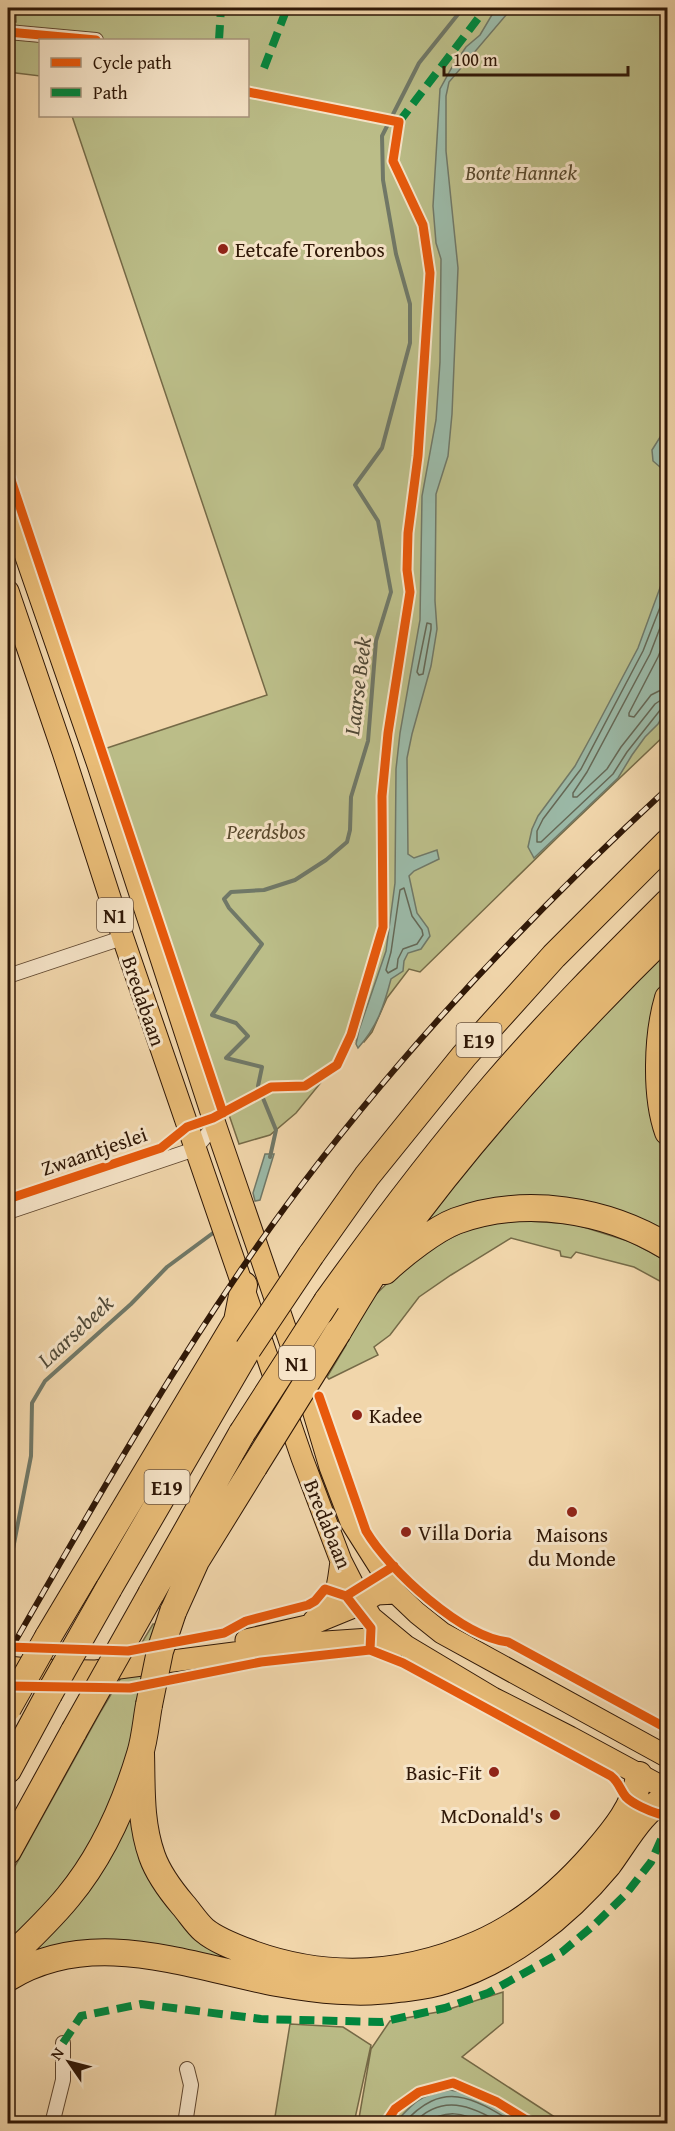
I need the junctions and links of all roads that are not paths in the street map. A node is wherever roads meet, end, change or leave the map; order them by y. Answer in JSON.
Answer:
{"nodes":[{"id":1,"x":8,"y":32,"type":"edge"},
{"id":2,"x":85,"y":39,"type":"edge"},
{"id":3,"x":8,"y":505,"type":"edge"},
{"id":4,"x":8,"y":591,"type":"edge"},
{"id":5,"x":668,"y":842,"type":"edge"},
{"id":6,"x":668,"y":902,"type":"edge"},
{"id":7,"x":668,"y":933,"type":"edge"},
{"id":8,"x":113,"y":941,"type":"dead end"},
{"id":9,"x":8,"y":976,"type":"edge"},
{"id":10,"x":668,"y":998,"type":"edge"},
{"id":11,"x":214,"y":1122,"type":"junction"},
{"id":12,"x":668,"y":1132,"type":"edge"},
{"id":13,"x":195,"y":1149,"type":"junction"},
{"id":14,"x":8,"y":1212,"type":"edge"},
{"id":15,"x":668,"y":1247,"type":"edge"},
{"id":16,"x":244,"y":1285,"type":"junction"},
{"id":17,"x":358,"y":1299,"type":"junction"},
{"id":18,"x":310,"y":1400,"type":"junction"},
{"id":19,"x":285,"y":1410,"type":"junction"},
{"id":20,"x":341,"y":1561,"type":"junction"},
{"id":21,"x":396,"y":1593,"type":"junction"},
{"id":22,"x":366,"y":1609,"type":"junction"},
{"id":23,"x":309,"y":1634,"type":"junction"},
{"id":24,"x":406,"y":1646,"type":"junction"},
{"id":25,"x":8,"y":1667,"type":"edge"},
{"id":26,"x":49,"y":1694,"type":"junction"},
{"id":27,"x":8,"y":1708,"type":"edge"},
{"id":28,"x":583,"y":1710,"type":"junction"},
{"id":29,"x":570,"y":1737,"type":"junction"},
{"id":30,"x":8,"y":1751,"type":"edge"},
{"id":31,"x":141,"y":1753,"type":"junction"},
{"id":32,"x":668,"y":1757,"type":"edge"},
{"id":33,"x":8,"y":1770,"type":"edge"},
{"id":34,"x":639,"y":1775,"type":"junction"},
{"id":35,"x":668,"y":1790,"type":"edge"},
{"id":36,"x":668,"y":1798,"type":"edge"},
{"id":37,"x":8,"y":1851,"type":"edge"},
{"id":38,"x":8,"y":1959,"type":"edge"},
{"id":39,"x":8,"y":1978,"type":"edge"},
{"id":40,"x":63,"y":2043,"type":"dead end"},
{"id":41,"x":187,"y":2069,"type":"dead end"},
{"id":42,"x":52,"y":2124,"type":"edge"},
{"id":43,"x":185,"y":2124,"type":"edge"}],
"edges":[{"from":1,"to":2,"type":"street"},
{"from":3,"to":11,"type":"main road","name":"Bredabaan","number":"N1"},
{"from":4,"to":13,"type":"main road","name":"Bredabaan","number":"N1"},
{"from":5,"to":26,"type":"highway","number":"E19","bridge":true},
{"from":6,"to":37,"type":"highway","number":"E19","bridge":true},
{"from":7,"to":17,"type":"highway"},
{"from":8,"to":9,"type":"street"},
{"from":10,"to":12,"type":"highway"},
{"from":11,"to":13,"type":"street"},
{"from":11,"to":18,"type":"main road","name":"Bredabaan","number":"N1"},
{"from":13,"to":14,"type":"street","name":"Zwaantjeslei"},
{"from":13,"to":16,"type":"main road","name":"Bredabaan","number":"N1"},
{"from":15,"to":17,"type":"highway"},
{"from":16,"to":19,"type":"main road","name":"Bredabaan","number":"N1"},
{"from":16,"to":27,"type":"highway","bridge":true},
{"from":17,"to":31,"type":"highway","bridge":true},
{"from":18,"to":19,"type":"street"},
{"from":18,"to":21,"type":"main road","name":"Bredabaan","number":"N1"},
{"from":19,"to":20,"type":"main road","name":"Bredabaan","number":"N1"},
{"from":20,"to":22,"type":"main road","name":"Bredabaan","number":"N1"},
{"from":20,"to":23,"type":"main road"},
{"from":21,"to":22,"type":"main road"},
{"from":21,"to":28,"type":"main road","name":"Bredabaan","number":"N1"},
{"from":22,"to":23,"type":"main road"},
{"from":22,"to":24,"type":"main road","name":"Bredabaan","number":"N1"},
{"from":23,"to":24,"type":"main road"},
{"from":23,"to":25,"type":"main road"},
{"from":24,"to":29,"type":"main road","name":"Bredabaan","number":"N1"},
{"from":26,"to":30,"type":"highway"},
{"from":26,"to":33,"type":"highway","number":"E19"},
{"from":28,"to":29,"type":"main road"},
{"from":28,"to":32,"type":"main road","name":"Bredabaan","number":"N1"},
{"from":29,"to":34,"type":"main road","name":"Bredabaan","number":"N1"},
{"from":31,"to":34,"type":"highway"},
{"from":31,"to":38,"type":"highway"},
{"from":34,"to":35,"type":"main road","name":"Bredabaan","number":"N1"},
{"from":36,"to":39,"type":"highway"},
{"from":40,"to":42,"type":"street"},
{"from":41,"to":43,"type":"street"}]}
